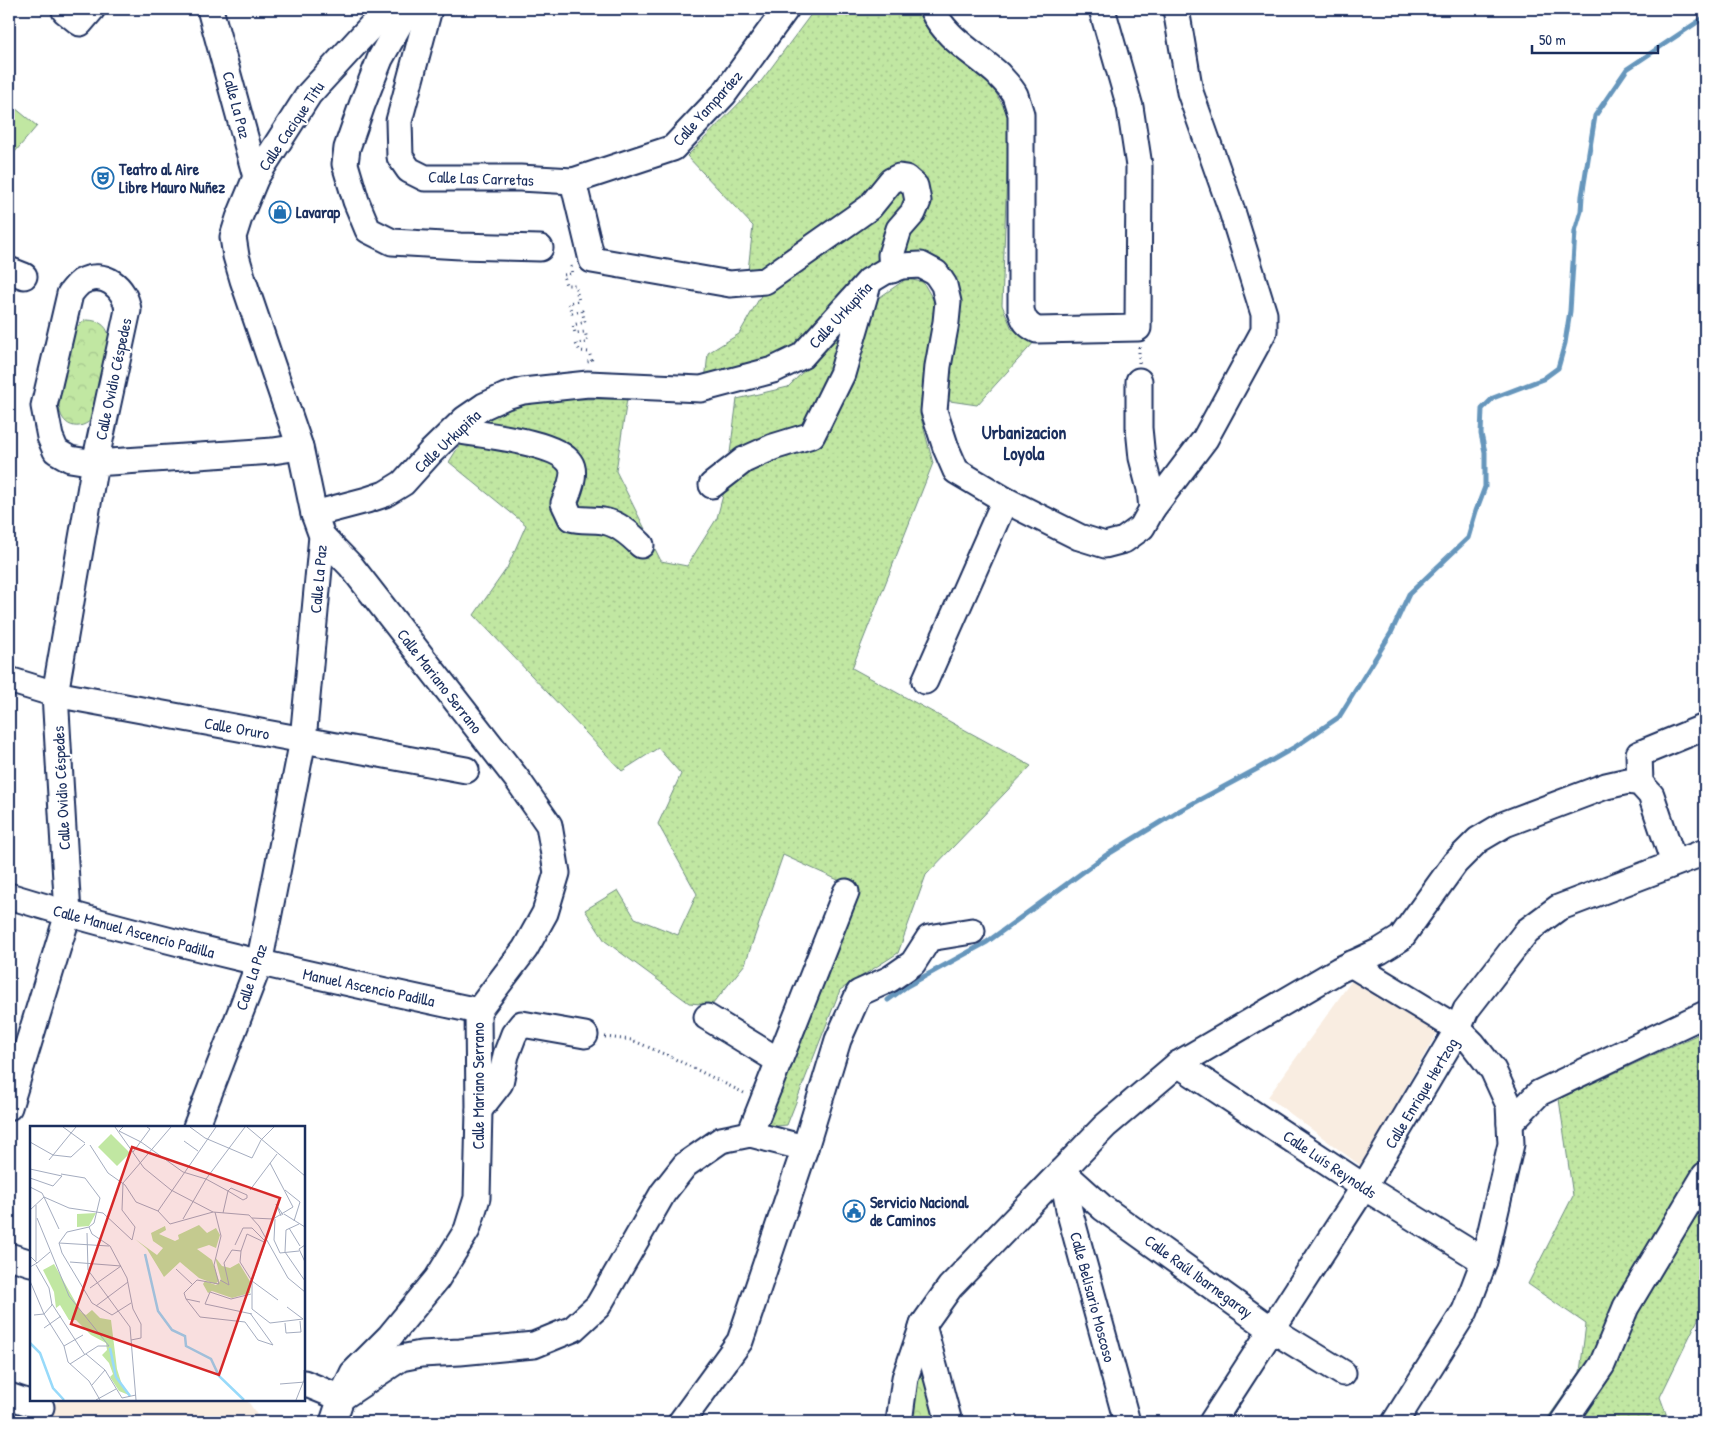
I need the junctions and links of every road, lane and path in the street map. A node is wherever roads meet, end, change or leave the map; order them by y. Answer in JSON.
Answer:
{"nodes":[{"id":1,"x":67,"y":9,"type":"edge"},
{"id":2,"x":92,"y":9,"type":"edge"},
{"id":3,"x":210,"y":9,"type":"edge"},
{"id":4,"x":387,"y":9,"type":"edge"},
{"id":5,"x":408,"y":9,"type":"edge"},
{"id":6,"x":429,"y":9,"type":"edge"},
{"id":7,"x":786,"y":9,"type":"edge"},
{"id":8,"x":932,"y":9,"type":"edge"},
{"id":9,"x":1102,"y":9,"type":"edge"},
{"id":10,"x":1176,"y":9,"type":"edge"},
{"id":11,"x":256,"y":177,"type":"junction"},
{"id":12,"x":573,"y":181,"type":"junction"},
{"id":13,"x":540,"y":248,"type":"dead end"},
{"id":14,"x":571,"y":265,"type":"dead end"},
{"id":15,"x":892,"y":270,"type":"junction"},
{"id":16,"x":869,"y":281,"type":"junction"},
{"id":17,"x":1138,"y":328,"type":"junction"},
{"id":18,"x":1139,"y":381,"type":"joint"},
{"id":19,"x":588,"y":384,"type":"junction"},
{"id":20,"x":454,"y":430,"type":"junction"},
{"id":21,"x":300,"y":447,"type":"junction"},
{"id":22,"x":95,"y":463,"type":"junction"},
{"id":23,"x":712,"y":484,"type":"dead end"},
{"id":24,"x":1005,"y":500,"type":"junction"},
{"id":25,"x":1152,"y":509,"type":"junction"},
{"id":26,"x":318,"y":525,"type":"junction"},
{"id":27,"x":641,"y":545,"type":"dead end"},
{"id":28,"x":9,"y":680,"type":"edge"},
{"id":29,"x":925,"y":681,"type":"dead end"},
{"id":30,"x":55,"y":694,"type":"junction"},
{"id":31,"x":1705,"y":727,"type":"edge"},
{"id":32,"x":303,"y":740,"type":"junction"},
{"id":33,"x":466,"y":770,"type":"dead end"},
{"id":34,"x":1640,"y":784,"type":"junction"},
{"id":35,"x":1705,"y":852,"type":"edge"},
{"id":36,"x":1674,"y":863,"type":"junction"},
{"id":37,"x":846,"y":892,"type":"dead end"},
{"id":38,"x":9,"y":896,"type":"edge"},
{"id":39,"x":68,"y":914,"type":"junction"},
{"id":40,"x":972,"y":931,"type":"dead end"},
{"id":41,"x":259,"y":964,"type":"junction"},
{"id":42,"x":1351,"y":964,"type":"junction"},
{"id":43,"x":478,"y":1011,"type":"junction"},
{"id":44,"x":1705,"y":1014,"type":"edge"},
{"id":45,"x":707,"y":1016,"type":"dead end"},
{"id":46,"x":1458,"y":1030,"type":"junction"},
{"id":47,"x":585,"y":1035,"type":"joint"},
{"id":48,"x":779,"y":1061,"type":"junction"},
{"id":49,"x":1178,"y":1064,"type":"junction"},
{"id":50,"x":763,"y":1103,"type":"junction"},
{"id":51,"x":9,"y":1106,"type":"edge"},
{"id":52,"x":479,"y":1110,"type":"junction"},
{"id":53,"x":1510,"y":1123,"type":"junction"},
{"id":54,"x":196,"y":1126,"type":"edge"},
{"id":55,"x":750,"y":1134,"type":"junction"},
{"id":56,"x":805,"y":1148,"type":"junction"},
{"id":57,"x":1062,"y":1170,"type":"junction"},
{"id":58,"x":1705,"y":1175,"type":"edge"},
{"id":59,"x":1364,"y":1187,"type":"junction"},
{"id":60,"x":9,"y":1256,"type":"edge"},
{"id":61,"x":1484,"y":1261,"type":"junction"},
{"id":62,"x":30,"y":1263,"type":"edge"},
{"id":63,"x":923,"y":1325,"type":"junction"},
{"id":64,"x":1271,"y":1329,"type":"junction"},
{"id":65,"x":1342,"y":1373,"type":"dead end"},
{"id":66,"x":305,"y":1383,"type":"edge"},
{"id":67,"x":9,"y":1396,"type":"edge"},
{"id":68,"x":341,"y":1398,"type":"junction"},
{"id":69,"x":38,"y":1410,"type":"edge"},
{"id":70,"x":333,"y":1422,"type":"edge"},
{"id":71,"x":681,"y":1422,"type":"edge"},
{"id":72,"x":899,"y":1422,"type":"edge"},
{"id":73,"x":950,"y":1422,"type":"edge"},
{"id":74,"x":1127,"y":1422,"type":"edge"},
{"id":75,"x":1212,"y":1422,"type":"edge"},
{"id":76,"x":1395,"y":1422,"type":"edge"},
{"id":77,"x":1563,"y":1422,"type":"edge"}],
"edges":[{"from":1,"to":2,"type":"street"},
{"from":3,"to":11,"type":"street","name":"Calle La Paz"},
{"from":4,"to":11,"type":"street","name":"Calle Cacique Titu"},
{"from":5,"to":13,"type":"street"},
{"from":6,"to":12,"type":"street","name":"Calle Las Carretas"},
{"from":7,"to":12,"type":"street","name":"Calle Yamparáez"},
{"from":8,"to":17,"type":"street"},
{"from":9,"to":17,"type":"street"},
{"from":10,"to":25,"type":"street","name":"Calle Urkupiña"},
{"from":11,"to":21,"type":"street","name":"Calle La Paz"},
{"from":12,"to":15,"type":"street"},
{"from":14,"to":19,"type":"path"},
{"from":15,"to":16,"type":"street","name":"Calle Urkupiña"},
{"from":15,"to":24,"type":"street","name":"Calle Urkupiña"},
{"from":16,"to":19,"type":"street","name":"Calle Urkupiña"},
{"from":16,"to":23,"type":"street"},
{"from":17,"to":18,"type":"path"},
{"from":18,"to":25,"type":"street"},
{"from":19,"to":20,"type":"street","name":"Calle Urkupiña"},
{"from":20,"to":26,"type":"street","name":"Calle Urkupiña"},
{"from":20,"to":27,"type":"street"},
{"from":21,"to":22,"type":"street"},
{"from":21,"to":26,"type":"street","name":"Calle La Paz"},
{"from":22,"to":22,"type":"street","name":"Calle Ovidio Céspedes"},
{"from":22,"to":30,"type":"street","name":"Calle Ovidio Céspedes"},
{"from":24,"to":25,"type":"street","name":"Calle Urkupiña"},
{"from":24,"to":29,"type":"street"},
{"from":26,"to":32,"type":"street","name":"Calle La Paz"},
{"from":26,"to":43,"type":"street","name":"Calle Mariano Serrano"},
{"from":28,"to":30,"type":"street","name":"Calle Oruro"},
{"from":30,"to":32,"type":"street","name":"Calle Oruro"},
{"from":30,"to":39,"type":"street","name":"Calle Ovidio Céspedes"},
{"from":31,"to":34,"type":"street"},
{"from":32,"to":33,"type":"street","name":"Calle Oruro"},
{"from":32,"to":41,"type":"street","name":"Calle La Paz"},
{"from":34,"to":36,"type":"street"},
{"from":34,"to":42,"type":"street"},
{"from":35,"to":36,"type":"street","name":"Calle Enrique Hertzog"},
{"from":36,"to":46,"type":"street","name":"Calle Enrique Hertzog"},
{"from":37,"to":48,"type":"street"},
{"from":38,"to":39,"type":"street","name":"Calle Manuel Ascencio Padilla"},
{"from":39,"to":41,"type":"street","name":"Calle Manuel Ascencio Padilla"},
{"from":39,"to":51,"type":"street","name":"Calle Ovidio Céspedes"},
{"from":40,"to":56,"type":"street"},
{"from":41,"to":43,"type":"street","name":"Manuel Ascencio Padilla"},
{"from":41,"to":54,"type":"street","name":"Calle La Paz"},
{"from":42,"to":46,"type":"street"},
{"from":42,"to":49,"type":"street"},
{"from":43,"to":52,"type":"street","name":"Calle Mariano Serrano"},
{"from":44,"to":53,"type":"street"},
{"from":45,"to":48,"type":"street"},
{"from":46,"to":53,"type":"street"},
{"from":46,"to":59,"type":"street","name":"Calle Enrique Hertzog"},
{"from":47,"to":50,"type":"path"},
{"from":47,"to":52,"type":"street"},
{"from":48,"to":50,"type":"street"},
{"from":49,"to":57,"type":"street"},
{"from":49,"to":59,"type":"street","name":"Calle Luís Reynolds"},
{"from":50,"to":55,"type":"street"},
{"from":52,"to":68,"type":"street","name":"Calle Mariano Serrano"},
{"from":53,"to":61,"type":"street"},
{"from":55,"to":56,"type":"street"},
{"from":55,"to":68,"type":"street"},
{"from":56,"to":71,"type":"street"},
{"from":57,"to":63,"type":"street"},
{"from":57,"to":64,"type":"street","name":"Calle Raúl Ibarnegaray"},
{"from":57,"to":74,"type":"street","name":"Calle Belisario Moscoso"},
{"from":58,"to":77,"type":"street"},
{"from":59,"to":61,"type":"street","name":"Calle Luís Reynolds"},
{"from":59,"to":64,"type":"street","name":"Calle Enrique Hertzog"},
{"from":60,"to":62,"type":"street"},
{"from":61,"to":76,"type":"street"},
{"from":63,"to":72,"type":"street"},
{"from":63,"to":73,"type":"street"},
{"from":64,"to":65,"type":"street","name":"Calle Raúl Ibarnegaray"},
{"from":64,"to":75,"type":"street","name":"Calle Enrique Hertzog"},
{"from":66,"to":68,"type":"street"},
{"from":67,"to":69,"type":"street"},
{"from":68,"to":70,"type":"street","name":"Calle Mariano Serrano"}]}
